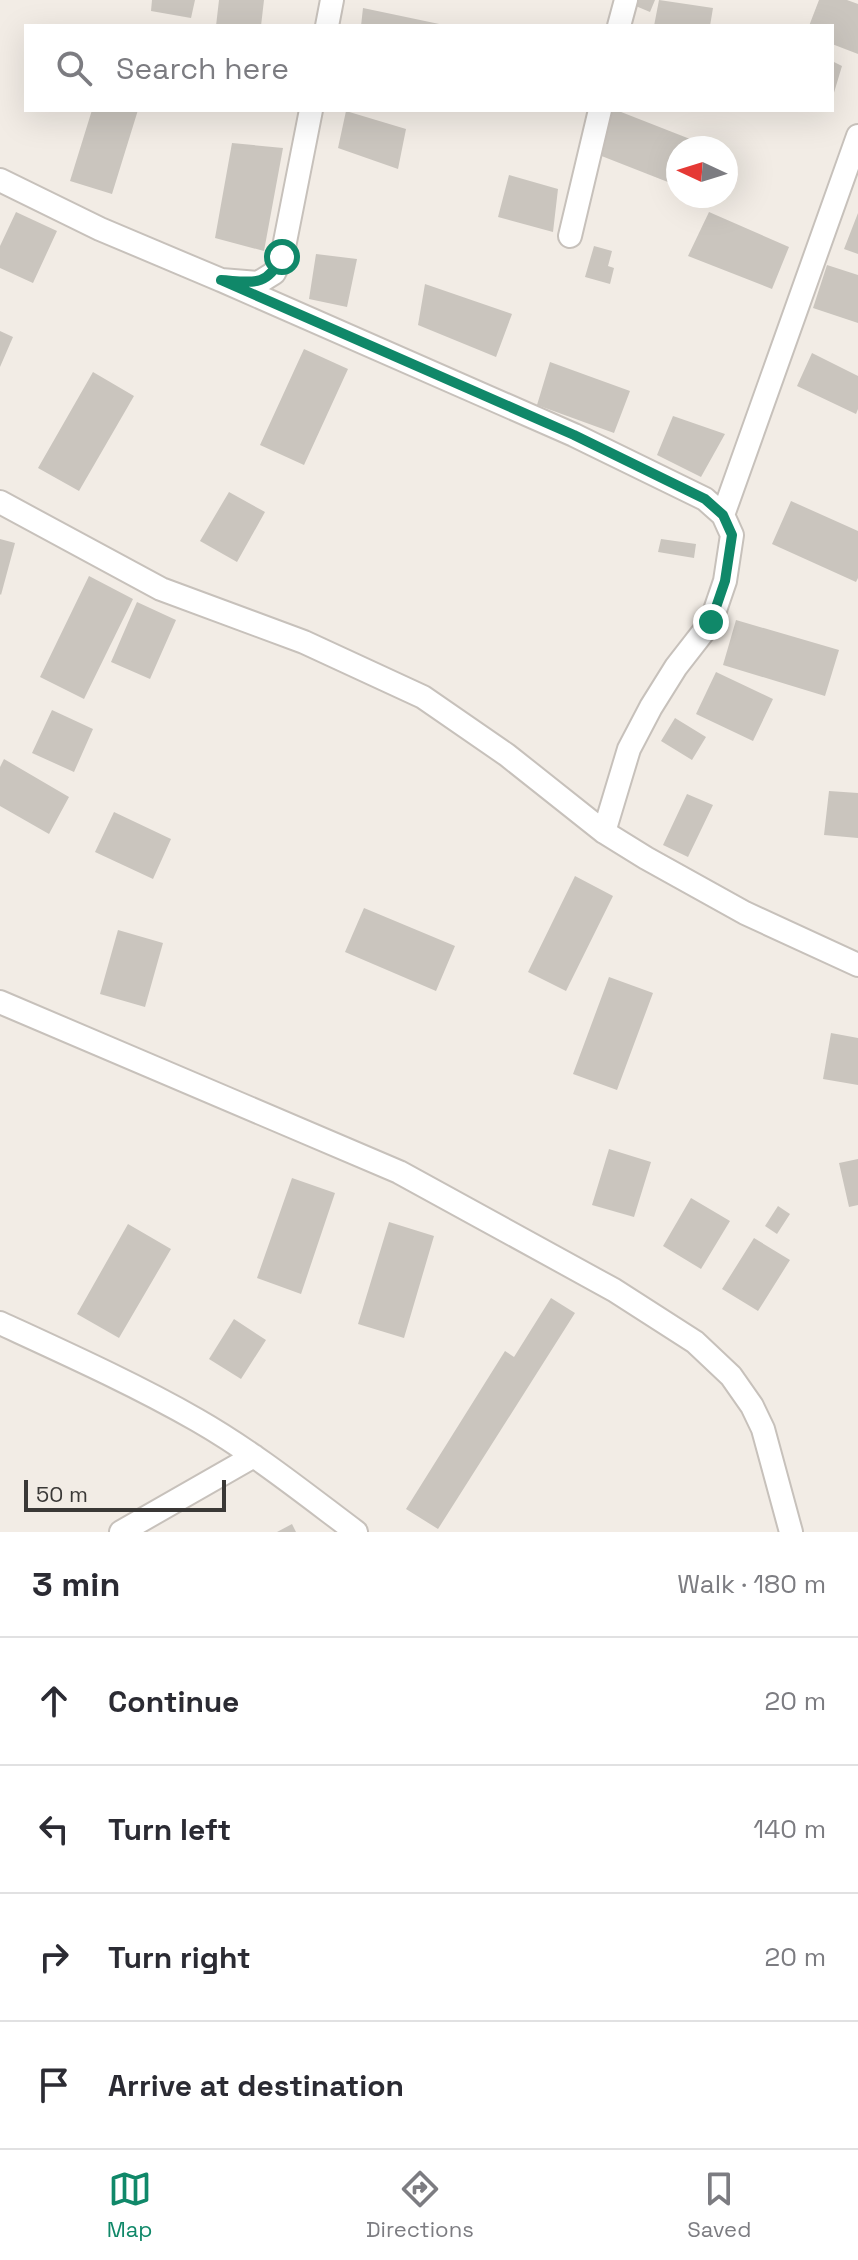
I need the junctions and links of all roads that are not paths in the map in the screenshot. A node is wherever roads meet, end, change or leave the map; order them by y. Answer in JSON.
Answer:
{"nodes":[{"id":1,"x":332,"y":0,"type":"edge"},
{"id":2,"x":626,"y":0,"type":"edge"},
{"id":3,"x":327,"y":24,"type":"edge"},
{"id":4,"x":620,"y":24,"type":"edge"},
{"id":5,"x":311,"y":112,"type":"edge"},
{"id":6,"x":600,"y":112,"type":"edge"},
{"id":7,"x":858,"y":136,"type":"edge"},
{"id":8,"x":0,"y":180,"type":"edge"},
{"id":9,"x":570,"y":236,"type":"dead end"},
{"id":10,"x":221,"y":280,"type":"junction"},
{"id":11,"x":0,"y":502,"type":"edge"},
{"id":12,"x":723,"y":515,"type":"junction"},
{"id":13,"x":604,"y":832,"type":"junction"},
{"id":14,"x":858,"y":965,"type":"edge"},
{"id":15,"x":0,"y":1002,"type":"edge"},
{"id":16,"x":0,"y":1323,"type":"edge"},
{"id":17,"x":254,"y":1456,"type":"junction"},
{"id":18,"x":126,"y":1531,"type":"edge"},
{"id":19,"x":356,"y":1532,"type":"edge"},
{"id":20,"x":791,"y":1532,"type":"edge"}],
"edges":[{"from":1,"to":3,"type":"street"},
{"from":2,"to":4,"type":"street"},
{"from":5,"to":10,"type":"street"},
{"from":6,"to":9,"type":"street"},
{"from":7,"to":12,"type":"street"},
{"from":8,"to":10,"type":"street"},
{"from":10,"to":12,"type":"street"},
{"from":11,"to":13,"type":"street"},
{"from":12,"to":13,"type":"street"},
{"from":13,"to":14,"type":"street"},
{"from":15,"to":20,"type":"street"},
{"from":16,"to":17,"type":"street"},
{"from":17,"to":18,"type":"street"},
{"from":17,"to":19,"type":"street"}]}
